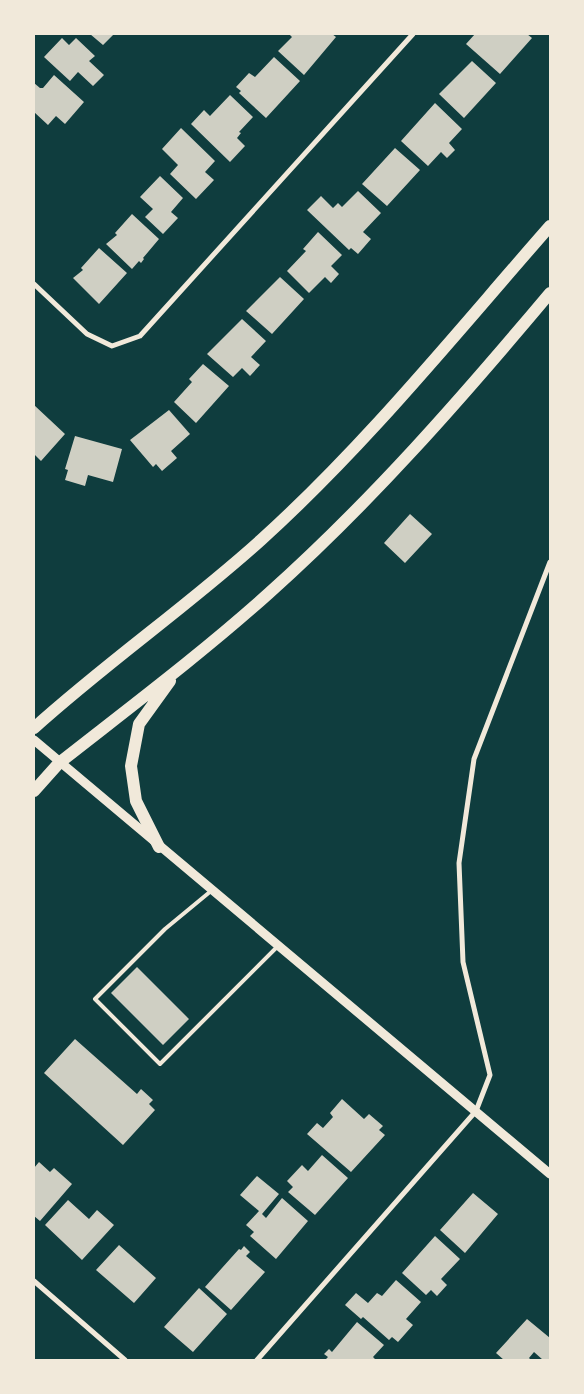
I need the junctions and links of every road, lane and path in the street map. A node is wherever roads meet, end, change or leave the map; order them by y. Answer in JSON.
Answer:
{"nodes":[{"id":1,"x":413,"y":34,"type":"edge"},
{"id":2,"x":550,"y":226,"type":"edge"},
{"id":3,"x":34,"y":284,"type":"edge"},
{"id":4,"x":550,"y":293,"type":"edge"},
{"id":5,"x":550,"y":562,"type":"edge"},
{"id":6,"x":180,"y":667,"type":"junction"},
{"id":7,"x":34,"y":728,"type":"edge"},
{"id":8,"x":34,"y":740,"type":"edge"},
{"id":9,"x":59,"y":763,"type":"junction"},
{"id":10,"x":34,"y":791,"type":"edge"},
{"id":11,"x":159,"y":847,"type":"junction"},
{"id":12,"x":212,"y":891,"type":"junction"},
{"id":13,"x":278,"y":946,"type":"junction"},
{"id":14,"x":476,"y":1111,"type":"junction"},
{"id":15,"x":550,"y":1174,"type":"edge"},
{"id":16,"x":34,"y":1281,"type":"edge"},
{"id":17,"x":125,"y":1360,"type":"edge"},
{"id":18,"x":257,"y":1360,"type":"edge"}],
"edges":[{"from":1,"to":3,"type":"street"},
{"from":2,"to":7,"type":"main road"},
{"from":4,"to":6,"type":"main road"},
{"from":5,"to":14,"type":"street"},
{"from":6,"to":9,"type":"main road"},
{"from":6,"to":11,"type":"main road"},
{"from":8,"to":9,"type":"street"},
{"from":9,"to":10,"type":"main road"},
{"from":9,"to":11,"type":"street"},
{"from":11,"to":12,"type":"street"},
{"from":12,"to":13,"type":"street"},
{"from":12,"to":13,"type":"lane"},
{"from":13,"to":14,"type":"street"},
{"from":14,"to":15,"type":"street"},
{"from":14,"to":18,"type":"street"},
{"from":16,"to":17,"type":"street"}]}
